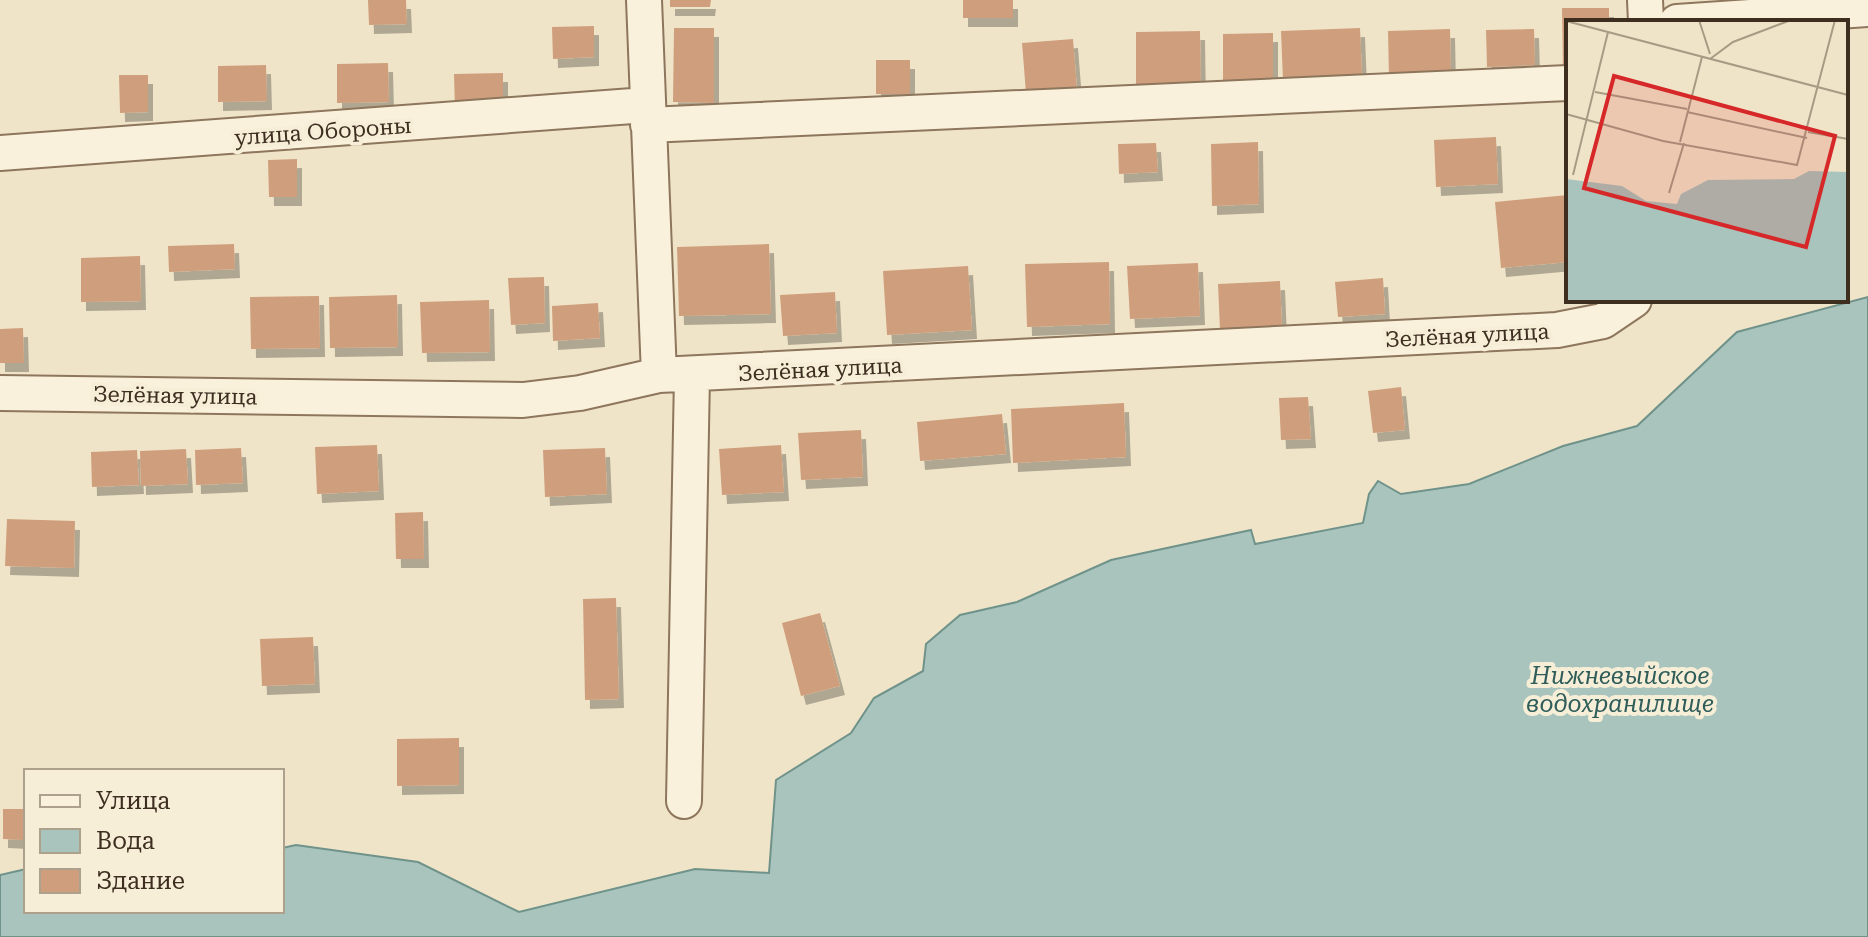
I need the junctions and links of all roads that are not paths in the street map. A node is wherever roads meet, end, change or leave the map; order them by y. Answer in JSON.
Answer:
{"nodes":[{"id":1,"x":644,"y":0,"type":"edge"},
{"id":2,"x":1645,"y":0,"type":"edge"},
{"id":3,"x":1868,"y":9,"type":"edge"},
{"id":4,"x":1646,"y":20,"type":"edge"},
{"id":5,"x":1706,"y":20,"type":"edge"},
{"id":6,"x":1566,"y":83,"type":"edge"},
{"id":7,"x":647,"y":115,"type":"junction"},
{"id":8,"x":0,"y":153,"type":"edge"},
{"id":9,"x":1631,"y":302,"type":"edge"},
{"id":10,"x":676,"y":375,"type":"junction"},
{"id":11,"x":0,"y":393,"type":"edge"},
{"id":12,"x":684,"y":801,"type":"dead end"}],
"edges":[{"from":1,"to":7,"type":"street"},
{"from":2,"to":4,"type":"street"},
{"from":3,"to":5,"type":"street"},
{"from":6,"to":7,"type":"street","name":"улица Обороны"},
{"from":7,"to":8,"type":"street","name":"улица Обороны"},
{"from":7,"to":10,"type":"street"},
{"from":9,"to":10,"type":"street","name":"Зелёная улица"},
{"from":10,"to":11,"type":"street","name":"Зелёная улица"},
{"from":10,"to":12,"type":"street"}]}
